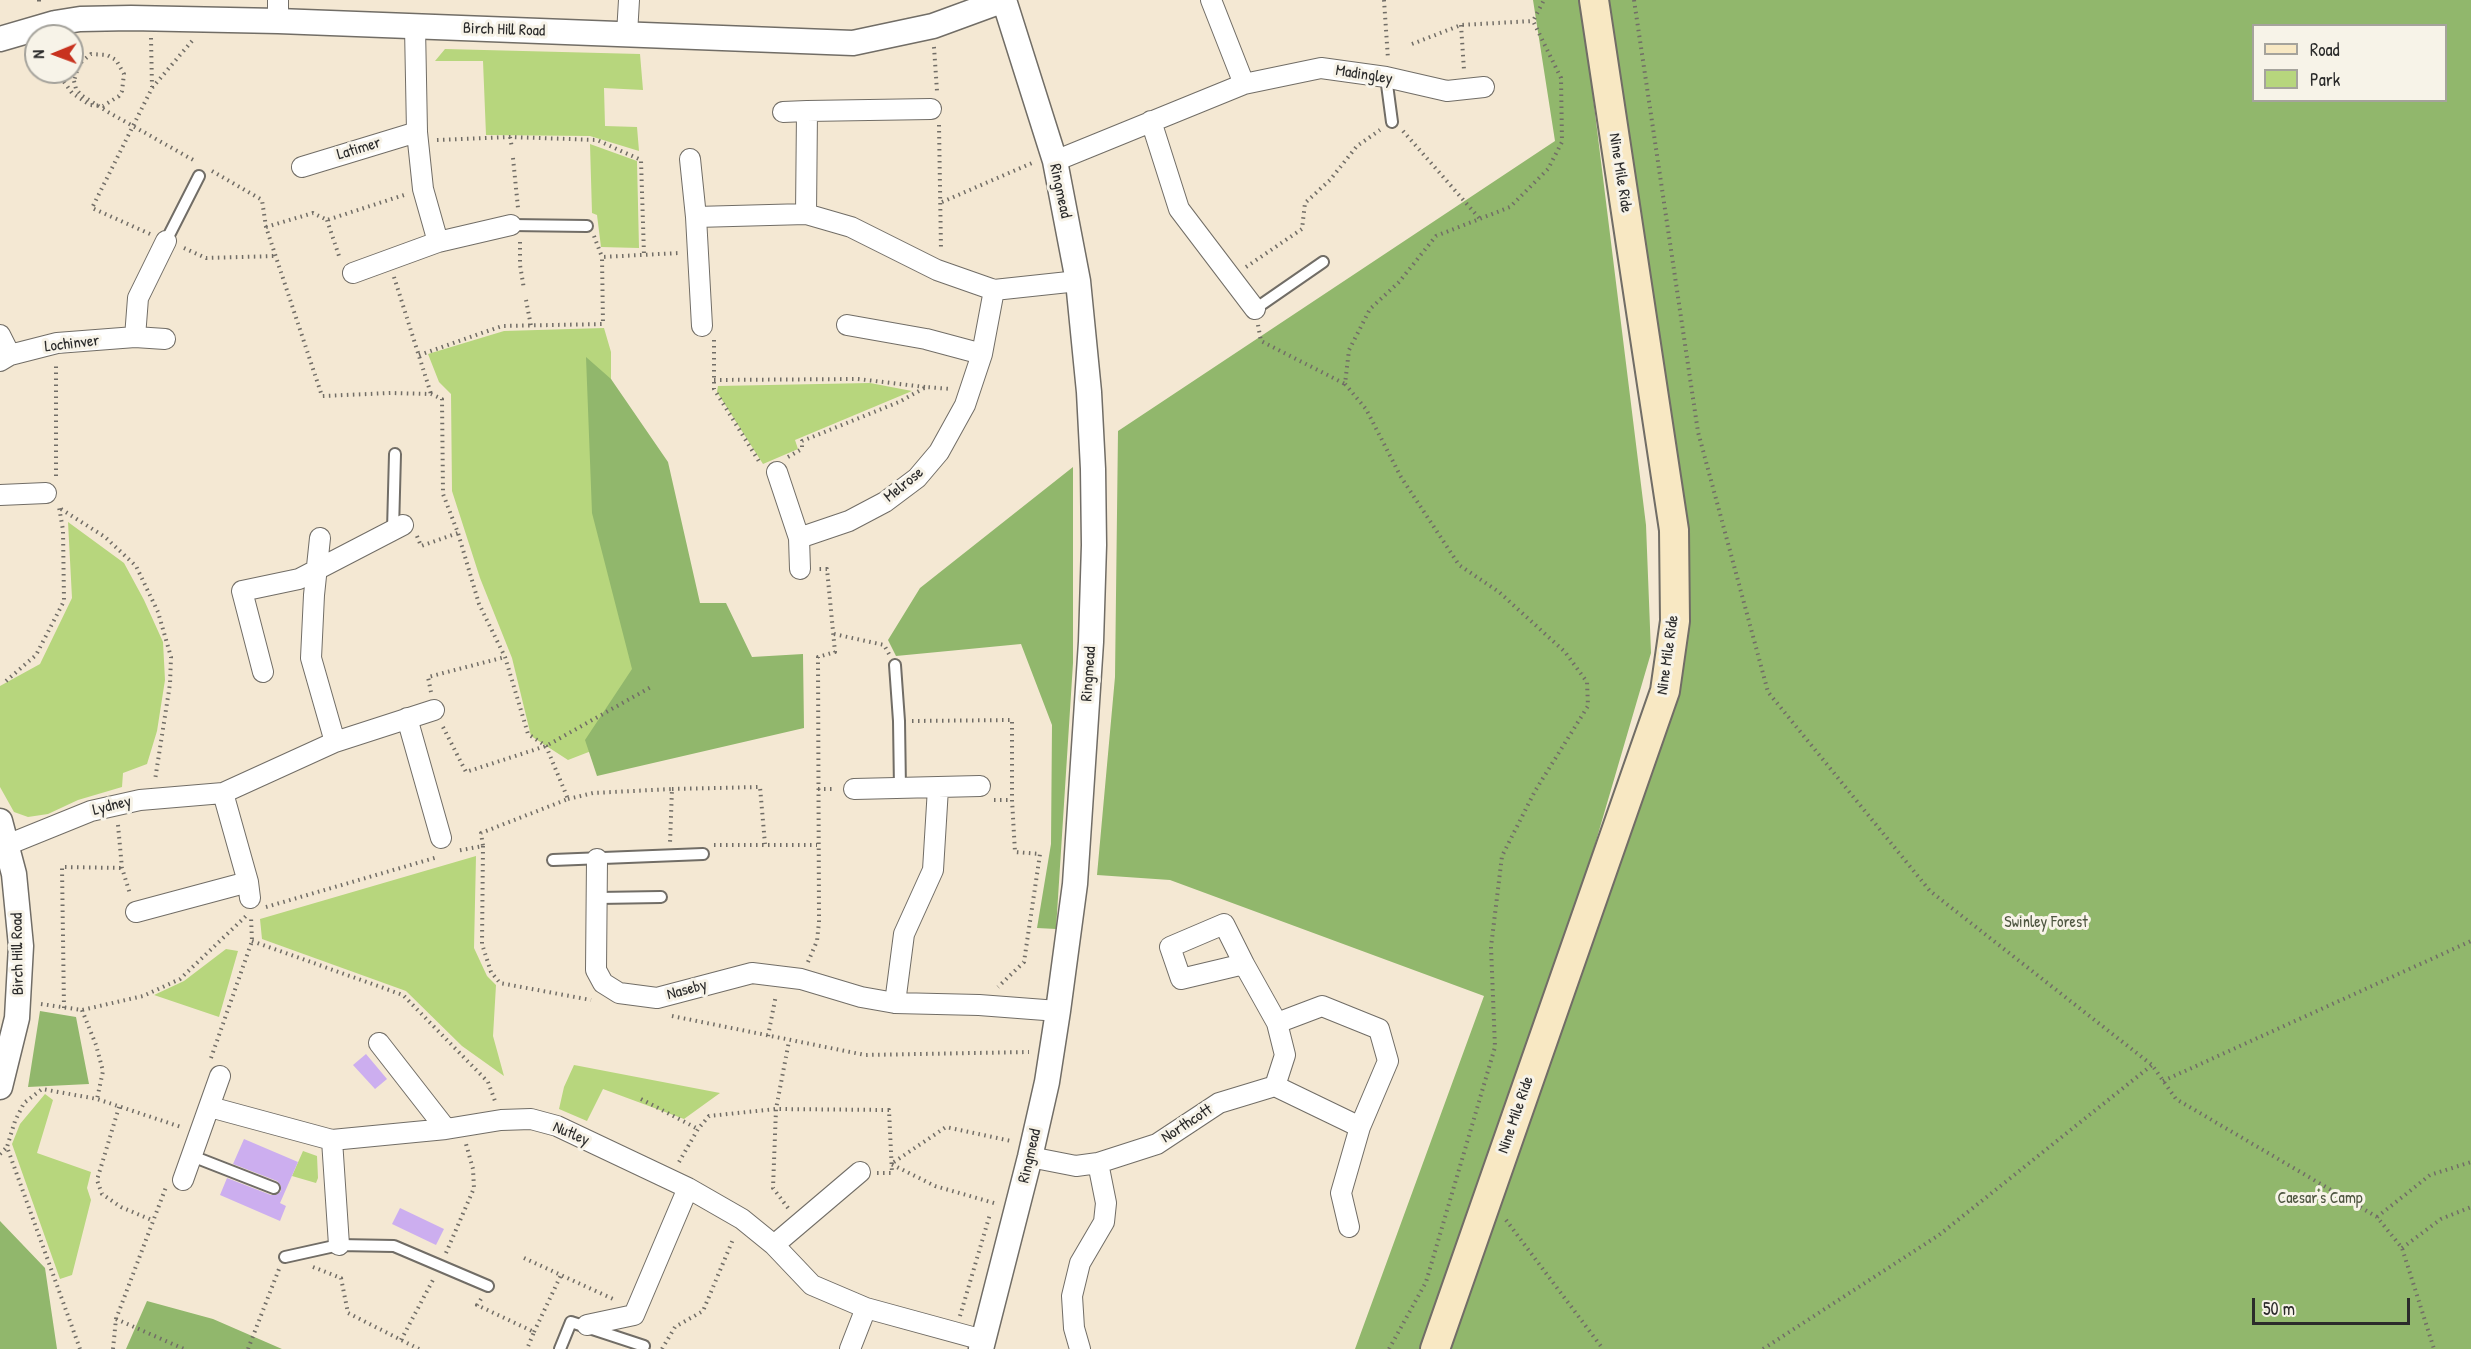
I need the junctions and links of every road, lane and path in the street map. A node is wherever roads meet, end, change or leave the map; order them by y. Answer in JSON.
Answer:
{"nodes":[{"id":1,"x":629,"y":0,"type":"edge"},
{"id":2,"x":1004,"y":0,"type":"edge"},
{"id":3,"x":1211,"y":0,"type":"edge"},
{"id":4,"x":1384,"y":0,"type":"edge"},
{"id":5,"x":1544,"y":0,"type":"edge"},
{"id":6,"x":1594,"y":0,"type":"edge"},
{"id":7,"x":1634,"y":0,"type":"edge"},
{"id":8,"x":278,"y":10,"type":"edge"},
{"id":9,"x":1533,"y":21,"type":"junction"},
{"id":10,"x":933,"y":26,"type":"junction"},
{"id":11,"x":1461,"y":26,"type":"junction"},
{"id":12,"x":415,"y":27,"type":"junction"},
{"id":13,"x":627,"y":34,"type":"junction"},
{"id":14,"x":151,"y":38,"type":"dead end"},
{"id":15,"x":0,"y":39,"type":"edge"},
{"id":16,"x":193,"y":41,"type":"dead end"},
{"id":17,"x":1412,"y":44,"type":"dead end"},
{"id":18,"x":84,"y":60,"type":"edge"},
{"id":19,"x":1386,"y":77,"type":"junction"},
{"id":20,"x":66,"y":84,"type":"edge"},
{"id":21,"x":74,"y":84,"type":"edge"},
{"id":22,"x":1245,"y":84,"type":"junction"},
{"id":23,"x":152,"y":88,"type":"junction"},
{"id":24,"x":1475,"y":88,"type":"joint"},
{"id":25,"x":98,"y":106,"type":"edge"},
{"id":26,"x":98,"y":106,"type":"edge"},
{"id":27,"x":98,"y":106,"type":"edge"},
{"id":28,"x":98,"y":106,"type":"edge"},
{"id":29,"x":936,"y":109,"type":"junction"},
{"id":30,"x":807,"y":111,"type":"junction"},
{"id":31,"x":108,"y":112,"type":"dead end"},
{"id":32,"x":783,"y":112,"type":"dead end"},
{"id":33,"x":1151,"y":121,"type":"junction"},
{"id":34,"x":1392,"y":122,"type":"junction"},
{"id":35,"x":418,"y":136,"type":"junction"},
{"id":36,"x":510,"y":138,"type":"junction"},
{"id":37,"x":512,"y":148,"type":"dead end"},
{"id":38,"x":1054,"y":158,"type":"junction"},
{"id":39,"x":690,"y":159,"type":"dead end"},
{"id":40,"x":302,"y":167,"type":"dead end"},
{"id":41,"x":199,"y":176,"type":"dead end"},
{"id":42,"x":423,"y":189,"type":"junction"},
{"id":43,"x":942,"y":202,"type":"junction"},
{"id":44,"x":806,"y":214,"type":"junction"},
{"id":45,"x":696,"y":218,"type":"junction"},
{"id":46,"x":1480,"y":219,"type":"junction"},
{"id":47,"x":327,"y":220,"type":"junction"},
{"id":48,"x":511,"y":225,"type":"joint"},
{"id":49,"x":587,"y":226,"type":"dead end"},
{"id":50,"x":266,"y":227,"type":"dead end"},
{"id":51,"x":166,"y":241,"type":"junction"},
{"id":52,"x":438,"y":242,"type":"junction"},
{"id":53,"x":698,"y":251,"type":"junction"},
{"id":54,"x":644,"y":255,"type":"junction"},
{"id":55,"x":276,"y":256,"type":"dead end"},
{"id":56,"x":389,"y":261,"type":"junction"},
{"id":57,"x":1323,"y":262,"type":"dead end"},
{"id":58,"x":940,"y":271,"type":"junction"},
{"id":59,"x":353,"y":273,"type":"joint"},
{"id":60,"x":1231,"y":277,"type":"junction"},
{"id":61,"x":1078,"y":281,"type":"junction"},
{"id":62,"x":994,"y":290,"type":"junction"},
{"id":63,"x":526,"y":300,"type":"dead end"},
{"id":64,"x":1255,"y":309,"type":"junction"},
{"id":65,"x":847,"y":325,"type":"dead end"},
{"id":66,"x":531,"y":326,"type":"junction"},
{"id":67,"x":702,"y":326,"type":"joint"},
{"id":68,"x":0,"y":335,"type":"edge"},
{"id":69,"x":135,"y":338,"type":"junction"},
{"id":70,"x":165,"y":339,"type":"dead end"},
{"id":71,"x":57,"y":343,"type":"junction"},
{"id":72,"x":960,"y":348,"type":"junction"},
{"id":73,"x":982,"y":354,"type":"junction"},
{"id":74,"x":419,"y":355,"type":"junction"},
{"id":75,"x":5,"y":358,"type":"edge"},
{"id":76,"x":714,"y":380,"type":"junction"},
{"id":77,"x":1345,"y":384,"type":"junction"},
{"id":78,"x":926,"y":387,"type":"junction"},
{"id":79,"x":431,"y":394,"type":"dead end"},
{"id":80,"x":395,"y":454,"type":"dead end"},
{"id":81,"x":774,"y":467,"type":"junction"},
{"id":82,"x":53,"y":493,"type":"junction"},
{"id":83,"x":0,"y":495,"type":"edge"},
{"id":84,"x":60,"y":509,"type":"junction"},
{"id":85,"x":398,"y":528,"type":"junction"},
{"id":86,"x":458,"y":532,"type":"dead end"},
{"id":87,"x":320,"y":538,"type":"dead end"},
{"id":88,"x":799,"y":538,"type":"junction"},
{"id":89,"x":317,"y":569,"type":"junction"},
{"id":90,"x":800,"y":569,"type":"joint"},
{"id":91,"x":834,"y":634,"type":"junction"},
{"id":92,"x":505,"y":657,"type":"dead end"},
{"id":93,"x":895,"y":666,"type":"joint"},
{"id":94,"x":263,"y":672,"type":"dead end"},
{"id":95,"x":6,"y":681,"type":"dead end"},
{"id":96,"x":651,"y":687,"type":"dead end"},
{"id":97,"x":434,"y":710,"type":"junction"},
{"id":98,"x":406,"y":718,"type":"junction"},
{"id":99,"x":899,"y":721,"type":"junction"},
{"id":100,"x":335,"y":742,"type":"junction"},
{"id":101,"x":980,"y":786,"type":"dead end"},
{"id":102,"x":938,"y":788,"type":"junction"},
{"id":103,"x":672,"y":789,"type":"junction"},
{"id":104,"x":854,"y":789,"type":"dead end"},
{"id":105,"x":900,"y":789,"type":"junction"},
{"id":106,"x":223,"y":793,"type":"junction"},
{"id":107,"x":152,"y":799,"type":"junction"},
{"id":108,"x":568,"y":799,"type":"dead end"},
{"id":109,"x":116,"y":805,"type":"junction"},
{"id":110,"x":0,"y":821,"type":"edge"},
{"id":111,"x":441,"y":838,"type":"dead end"},
{"id":112,"x":7,"y":844,"type":"junction"},
{"id":113,"x":765,"y":844,"type":"junction"},
{"id":114,"x":817,"y":845,"type":"junction"},
{"id":115,"x":483,"y":846,"type":"dead end"},
{"id":116,"x":703,"y":854,"type":"joint"},
{"id":117,"x":670,"y":855,"type":"junction"},
{"id":118,"x":597,"y":859,"type":"junction"},
{"id":119,"x":554,"y":860,"type":"dead end"},
{"id":120,"x":122,"y":868,"type":"junction"},
{"id":121,"x":250,"y":897,"type":"junction"},
{"id":122,"x":661,"y":897,"type":"dead end"},
{"id":123,"x":598,"y":898,"type":"junction"},
{"id":124,"x":136,"y":912,"type":"joint"},
{"id":125,"x":252,"y":941,"type":"dead end"},
{"id":126,"x":2471,"y":941,"type":"edge"},
{"id":127,"x":1244,"y":964,"type":"dead end"},
{"id":128,"x":779,"y":976,"type":"junction"},
{"id":129,"x":801,"y":979,"type":"junction"},
{"id":130,"x":593,"y":1000,"type":"dead end"},
{"id":131,"x":895,"y":1003,"type":"junction"},
{"id":132,"x":40,"y":1004,"type":"dead end"},
{"id":133,"x":979,"y":1005,"type":"junction"},
{"id":134,"x":64,"y":1008,"type":"junction"},
{"id":135,"x":82,"y":1010,"type":"junction"},
{"id":136,"x":1058,"y":1011,"type":"junction"},
{"id":137,"x":663,"y":1014,"type":"dead end"},
{"id":138,"x":1277,"y":1023,"type":"junction"},
{"id":139,"x":768,"y":1036,"type":"junction"},
{"id":140,"x":789,"y":1041,"type":"junction"},
{"id":141,"x":379,"y":1043,"type":"dead end"},
{"id":142,"x":1051,"y":1052,"type":"junction"},
{"id":143,"x":2152,"y":1065,"type":"junction"},
{"id":144,"x":220,"y":1076,"type":"dead end"},
{"id":145,"x":2163,"y":1081,"type":"junction"},
{"id":146,"x":1275,"y":1086,"type":"junction"},
{"id":147,"x":0,"y":1087,"type":"edge"},
{"id":148,"x":97,"y":1099,"type":"junction"},
{"id":149,"x":641,"y":1099,"type":"dead end"},
{"id":150,"x":119,"y":1107,"type":"junction"},
{"id":151,"x":210,"y":1107,"type":"junction"},
{"id":152,"x":776,"y":1109,"type":"junction"},
{"id":153,"x":501,"y":1120,"type":"junction"},
{"id":154,"x":1360,"y":1127,"type":"junction"},
{"id":155,"x":454,"y":1128,"type":"junction"},
{"id":156,"x":187,"y":1129,"type":"dead end"},
{"id":157,"x":698,"y":1129,"type":"junction"},
{"id":158,"x":332,"y":1140,"type":"junction"},
{"id":159,"x":7,"y":1147,"type":"junction"},
{"id":160,"x":1021,"y":1149,"type":"junction"},
{"id":161,"x":0,"y":1154,"type":"edge"},
{"id":162,"x":192,"y":1156,"type":"junction"},
{"id":163,"x":2471,"y":1162,"type":"edge"},
{"id":164,"x":1098,"y":1163,"type":"junction"},
{"id":165,"x":891,"y":1164,"type":"junction"},
{"id":166,"x":860,"y":1172,"type":"joint"},
{"id":167,"x":669,"y":1179,"type":"junction"},
{"id":168,"x":183,"y":1180,"type":"dead end"},
{"id":169,"x":274,"y":1188,"type":"dead end"},
{"id":170,"x":688,"y":1188,"type":"junction"},
{"id":171,"x":997,"y":1192,"type":"dead end"},
{"id":172,"x":994,"y":1203,"type":"junction"},
{"id":173,"x":2471,"y":1207,"type":"edge"},
{"id":174,"x":2377,"y":1217,"type":"junction"},
{"id":175,"x":742,"y":1219,"type":"junction"},
{"id":176,"x":1505,"y":1219,"type":"dead end"},
{"id":177,"x":800,"y":1224,"type":"junction"},
{"id":178,"x":1348,"y":1227,"type":"dead end"},
{"id":179,"x":339,"y":1245,"type":"junction"},
{"id":180,"x":774,"y":1245,"type":"junction"},
{"id":181,"x":2402,"y":1248,"type":"junction"},
{"id":182,"x":285,"y":1257,"type":"junction"},
{"id":183,"x":524,"y":1258,"type":"dead end"},
{"id":184,"x":440,"y":1266,"type":"junction"},
{"id":185,"x":561,"y":1275,"type":"junction"},
{"id":186,"x":488,"y":1286,"type":"joint"},
{"id":187,"x":866,"y":1308,"type":"junction"},
{"id":188,"x":636,"y":1310,"type":"junction"},
{"id":189,"x":116,"y":1319,"type":"junction"},
{"id":190,"x":587,"y":1326,"type":"junction"},
{"id":191,"x":534,"y":1332,"type":"junction"},
{"id":192,"x":955,"y":1332,"type":"junction"},
{"id":193,"x":401,"y":1340,"type":"junction"},
{"id":194,"x":982,"y":1345,"type":"edge"},
{"id":195,"x":644,"y":1346,"type":"dead end"},
{"id":196,"x":80,"y":1349,"type":"edge"},
{"id":197,"x":113,"y":1349,"type":"edge"},
{"id":198,"x":184,"y":1349,"type":"edge"},
{"id":199,"x":248,"y":1349,"type":"edge"},
{"id":200,"x":419,"y":1349,"type":"edge"},
{"id":201,"x":527,"y":1349,"type":"edge"},
{"id":202,"x":560,"y":1349,"type":"edge"},
{"id":203,"x":662,"y":1349,"type":"edge"},
{"id":204,"x":850,"y":1349,"type":"edge"},
{"id":205,"x":1080,"y":1349,"type":"edge"},
{"id":206,"x":1389,"y":1349,"type":"edge"},
{"id":207,"x":1435,"y":1349,"type":"edge"},
{"id":208,"x":1603,"y":1349,"type":"edge"},
{"id":209,"x":1763,"y":1349,"type":"edge"},
{"id":210,"x":2434,"y":1349,"type":"edge"}],
"edges":[{"from":1,"to":13,"type":"street"},
{"from":2,"to":10,"type":"street","name":"Birch Hill Road"},
{"from":2,"to":38,"type":"street","name":"Ringmead"},
{"from":3,"to":22,"type":"street"},
{"from":4,"to":19,"type":"path"},
{"from":5,"to":9,"type":"path"},
{"from":6,"to":207,"type":"main road","name":"Nine Mile Ride"},
{"from":7,"to":143,"type":"path"},
{"from":8,"to":12,"type":"street","name":"Birch Hill Road"},
{"from":8,"to":15,"type":"street","name":"Birch Hill Road"},
{"from":9,"to":11,"type":"path"},
{"from":9,"to":46,"type":"path"},
{"from":10,"to":13,"type":"street","name":"Birch Hill Road"},
{"from":10,"to":29,"type":"path"},
{"from":11,"to":17,"type":"path"},
{"from":11,"to":24,"type":"path"},
{"from":12,"to":13,"type":"street","name":"Birch Hill Road"},
{"from":12,"to":35,"type":"street"},
{"from":14,"to":23,"type":"path"},
{"from":16,"to":23,"type":"path"},
{"from":18,"to":26,"type":"path","bridge":true},
{"from":19,"to":22,"type":"street","name":"Madingley"},
{"from":19,"to":24,"type":"street","name":"Madingley"},
{"from":19,"to":34,"type":"lane"},
{"from":20,"to":25,"type":"path","bridge":true},
{"from":21,"to":27,"type":"path","bridge":true},
{"from":22,"to":33,"type":"street","name":"Madingley"},
{"from":23,"to":51,"type":"path"},
{"from":28,"to":31,"type":"path","bridge":true},
{"from":29,"to":30,"type":"street"},
{"from":29,"to":43,"type":"path"},
{"from":30,"to":32,"type":"street"},
{"from":30,"to":44,"type":"street"},
{"from":33,"to":38,"type":"street","name":"Madingley"},
{"from":33,"to":60,"type":"street"},
{"from":34,"to":46,"type":"path"},
{"from":34,"to":60,"type":"path"},
{"from":35,"to":36,"type":"path"},
{"from":35,"to":40,"type":"street","name":"Latimer"},
{"from":35,"to":42,"type":"street"},
{"from":36,"to":37,"type":"path"},
{"from":36,"to":54,"type":"path"},
{"from":38,"to":43,"type":"path"},
{"from":38,"to":61,"type":"street","name":"Ringmead"},
{"from":39,"to":45,"type":"street"},
{"from":41,"to":51,"type":"lane"},
{"from":42,"to":47,"type":"path"},
{"from":42,"to":52,"type":"street"},
{"from":43,"to":58,"type":"path"},
{"from":44,"to":45,"type":"street"},
{"from":44,"to":58,"type":"street"},
{"from":45,"to":53,"type":"street"},
{"from":46,"to":77,"type":"path"},
{"from":47,"to":50,"type":"path"},
{"from":47,"to":59,"type":"path"},
{"from":48,"to":49,"type":"lane"},
{"from":48,"to":52,"type":"street"},
{"from":51,"to":55,"type":"path"},
{"from":51,"to":69,"type":"street"},
{"from":52,"to":56,"type":"street"},
{"from":53,"to":54,"type":"path"},
{"from":53,"to":67,"type":"street"},
{"from":54,"to":66,"type":"path"},
{"from":56,"to":59,"type":"street"},
{"from":56,"to":74,"type":"path"},
{"from":57,"to":64,"type":"lane"},
{"from":58,"to":62,"type":"street"},
{"from":60,"to":64,"type":"street"},
{"from":61,"to":62,"type":"street"},
{"from":61,"to":136,"type":"street","name":"Ringmead"},
{"from":62,"to":73,"type":"street","name":"Melrose"},
{"from":63,"to":66,"type":"path"},
{"from":64,"to":77,"type":"path"},
{"from":65,"to":72,"type":"street"},
{"from":66,"to":74,"type":"path"},
{"from":67,"to":76,"type":"path"},
{"from":68,"to":75,"type":"street","name":"Lochinver"},
{"from":69,"to":70,"type":"street","name":"Lochinver"},
{"from":69,"to":71,"type":"street","name":"Lochinver"},
{"from":71,"to":75,"type":"street","name":"Lochinver"},
{"from":71,"to":82,"type":"path"},
{"from":72,"to":73,"type":"street"},
{"from":72,"to":78,"type":"path"},
{"from":73,"to":88,"type":"street","name":"Melrose"},
{"from":74,"to":79,"type":"path"},
{"from":76,"to":78,"type":"path"},
{"from":76,"to":81,"type":"path"},
{"from":77,"to":206,"type":"path"},
{"from":78,"to":81,"type":"path"},
{"from":80,"to":85,"type":"lane"},
{"from":81,"to":88,"type":"street"},
{"from":82,"to":83,"type":"street"},
{"from":82,"to":84,"type":"path"},
{"from":84,"to":95,"type":"path"},
{"from":84,"to":107,"type":"path"},
{"from":85,"to":86,"type":"path"},
{"from":85,"to":89,"type":"street"},
{"from":87,"to":89,"type":"street"},
{"from":88,"to":90,"type":"street"},
{"from":89,"to":94,"type":"street"},
{"from":89,"to":100,"type":"street"},
{"from":90,"to":91,"type":"path"},
{"from":91,"to":93,"type":"path"},
{"from":91,"to":114,"type":"path"},
{"from":92,"to":97,"type":"path"},
{"from":93,"to":99,"type":"lane"},
{"from":96,"to":97,"type":"path"},
{"from":97,"to":98,"type":"street","name":"Lydney"},
{"from":98,"to":100,"type":"street","name":"Lydney"},
{"from":98,"to":111,"type":"street"},
{"from":99,"to":105,"type":"lane"},
{"from":99,"to":133,"type":"path"},
{"from":100,"to":106,"type":"street","name":"Lydney"},
{"from":101,"to":102,"type":"street"},
{"from":102,"to":105,"type":"street"},
{"from":102,"to":131,"type":"street"},
{"from":103,"to":108,"type":"path"},
{"from":103,"to":113,"type":"path"},
{"from":103,"to":117,"type":"path"},
{"from":104,"to":105,"type":"street"},
{"from":106,"to":107,"type":"street","name":"Lydney"},
{"from":106,"to":121,"type":"street"},
{"from":107,"to":109,"type":"street","name":"Lydney"},
{"from":109,"to":112,"type":"street","name":"Lydney"},
{"from":109,"to":120,"type":"path"},
{"from":110,"to":112,"type":"street","name":"Birch Hill Road"},
{"from":112,"to":147,"type":"street","name":"Birch Hill Road"},
{"from":113,"to":114,"type":"path"},
{"from":113,"to":116,"type":"path"},
{"from":114,"to":129,"type":"path"},
{"from":115,"to":130,"type":"path"},
{"from":116,"to":117,"type":"lane"},
{"from":117,"to":118,"type":"lane"},
{"from":118,"to":119,"type":"lane"},
{"from":118,"to":123,"type":"street","name":"Naseby"},
{"from":120,"to":124,"type":"path"},
{"from":120,"to":134,"type":"path"},
{"from":121,"to":124,"type":"street"},
{"from":121,"to":135,"type":"path"},
{"from":122,"to":123,"type":"lane"},
{"from":123,"to":128,"type":"street","name":"Naseby"},
{"from":125,"to":153,"type":"path"},
{"from":126,"to":145,"type":"path"},
{"from":127,"to":138,"type":"street"},
{"from":128,"to":129,"type":"street","name":"Naseby"},
{"from":128,"to":139,"type":"path"},
{"from":129,"to":131,"type":"street","name":"Naseby"},
{"from":131,"to":133,"type":"street","name":"Naseby"},
{"from":132,"to":134,"type":"path"},
{"from":133,"to":136,"type":"street","name":"Naseby"},
{"from":134,"to":135,"type":"path"},
{"from":135,"to":148,"type":"path"},
{"from":136,"to":142,"type":"street","name":"Ringmead"},
{"from":137,"to":139,"type":"path"},
{"from":138,"to":146,"type":"street"},
{"from":138,"to":154,"type":"street"},
{"from":139,"to":140,"type":"path"},
{"from":140,"to":142,"type":"path"},
{"from":140,"to":152,"type":"path"},
{"from":141,"to":155,"type":"street"},
{"from":142,"to":160,"type":"street","name":"Ringmead"},
{"from":143,"to":145,"type":"path"},
{"from":143,"to":209,"type":"path"},
{"from":144,"to":151,"type":"street"},
{"from":145,"to":174,"type":"path"},
{"from":146,"to":154,"type":"street"},
{"from":146,"to":164,"type":"street","name":"Northcott"},
{"from":148,"to":150,"type":"path"},
{"from":148,"to":159,"type":"path"},
{"from":149,"to":157,"type":"path"},
{"from":150,"to":156,"type":"path"},
{"from":150,"to":189,"type":"path"},
{"from":151,"to":158,"type":"street","name":"Nutley"},
{"from":151,"to":162,"type":"street"},
{"from":152,"to":157,"type":"path"},
{"from":152,"to":165,"type":"path"},
{"from":152,"to":177,"type":"path"},
{"from":153,"to":155,"type":"street","name":"Nutley"},
{"from":153,"to":167,"type":"street","name":"Nutley"},
{"from":154,"to":178,"type":"street"},
{"from":155,"to":158,"type":"street","name":"Nutley"},
{"from":155,"to":184,"type":"path"},
{"from":157,"to":167,"type":"path"},
{"from":158,"to":179,"type":"street"},
{"from":159,"to":161,"type":"path"},
{"from":159,"to":196,"type":"path"},
{"from":160,"to":164,"type":"street","name":"Northcott"},
{"from":160,"to":165,"type":"path"},
{"from":160,"to":194,"type":"street","name":"Ringmead"},
{"from":162,"to":168,"type":"street"},
{"from":162,"to":169,"type":"lane"},
{"from":163,"to":174,"type":"path"},
{"from":164,"to":205,"type":"street"},
{"from":165,"to":166,"type":"path"},
{"from":165,"to":172,"type":"path"},
{"from":166,"to":177,"type":"street"},
{"from":167,"to":170,"type":"street","name":"Nutley"},
{"from":170,"to":175,"type":"street","name":"Nutley"},
{"from":170,"to":188,"type":"street"},
{"from":171,"to":172,"type":"path"},
{"from":172,"to":192,"type":"path"},
{"from":173,"to":181,"type":"path"},
{"from":174,"to":181,"type":"path"},
{"from":175,"to":180,"type":"street","name":"Nutley"},
{"from":175,"to":203,"type":"path"},
{"from":176,"to":208,"type":"path"},
{"from":177,"to":180,"type":"street"},
{"from":179,"to":182,"type":"lane"},
{"from":179,"to":184,"type":"lane"},
{"from":180,"to":187,"type":"street","name":"Nutley"},
{"from":181,"to":210,"type":"path"},
{"from":182,"to":193,"type":"path"},
{"from":182,"to":199,"type":"path"},
{"from":183,"to":185,"type":"path"},
{"from":184,"to":186,"type":"lane"},
{"from":184,"to":193,"type":"path"},
{"from":185,"to":188,"type":"path"},
{"from":185,"to":191,"type":"path"},
{"from":186,"to":191,"type":"path"},
{"from":187,"to":192,"type":"street","name":"Nutley"},
{"from":187,"to":204,"type":"street"},
{"from":188,"to":190,"type":"street"},
{"from":189,"to":197,"type":"path"},
{"from":189,"to":198,"type":"path"},
{"from":190,"to":195,"type":"lane"},
{"from":190,"to":202,"type":"lane"},
{"from":191,"to":201,"type":"path"},
{"from":192,"to":194,"type":"street","name":"Nutley"},
{"from":193,"to":200,"type":"path"}]}
